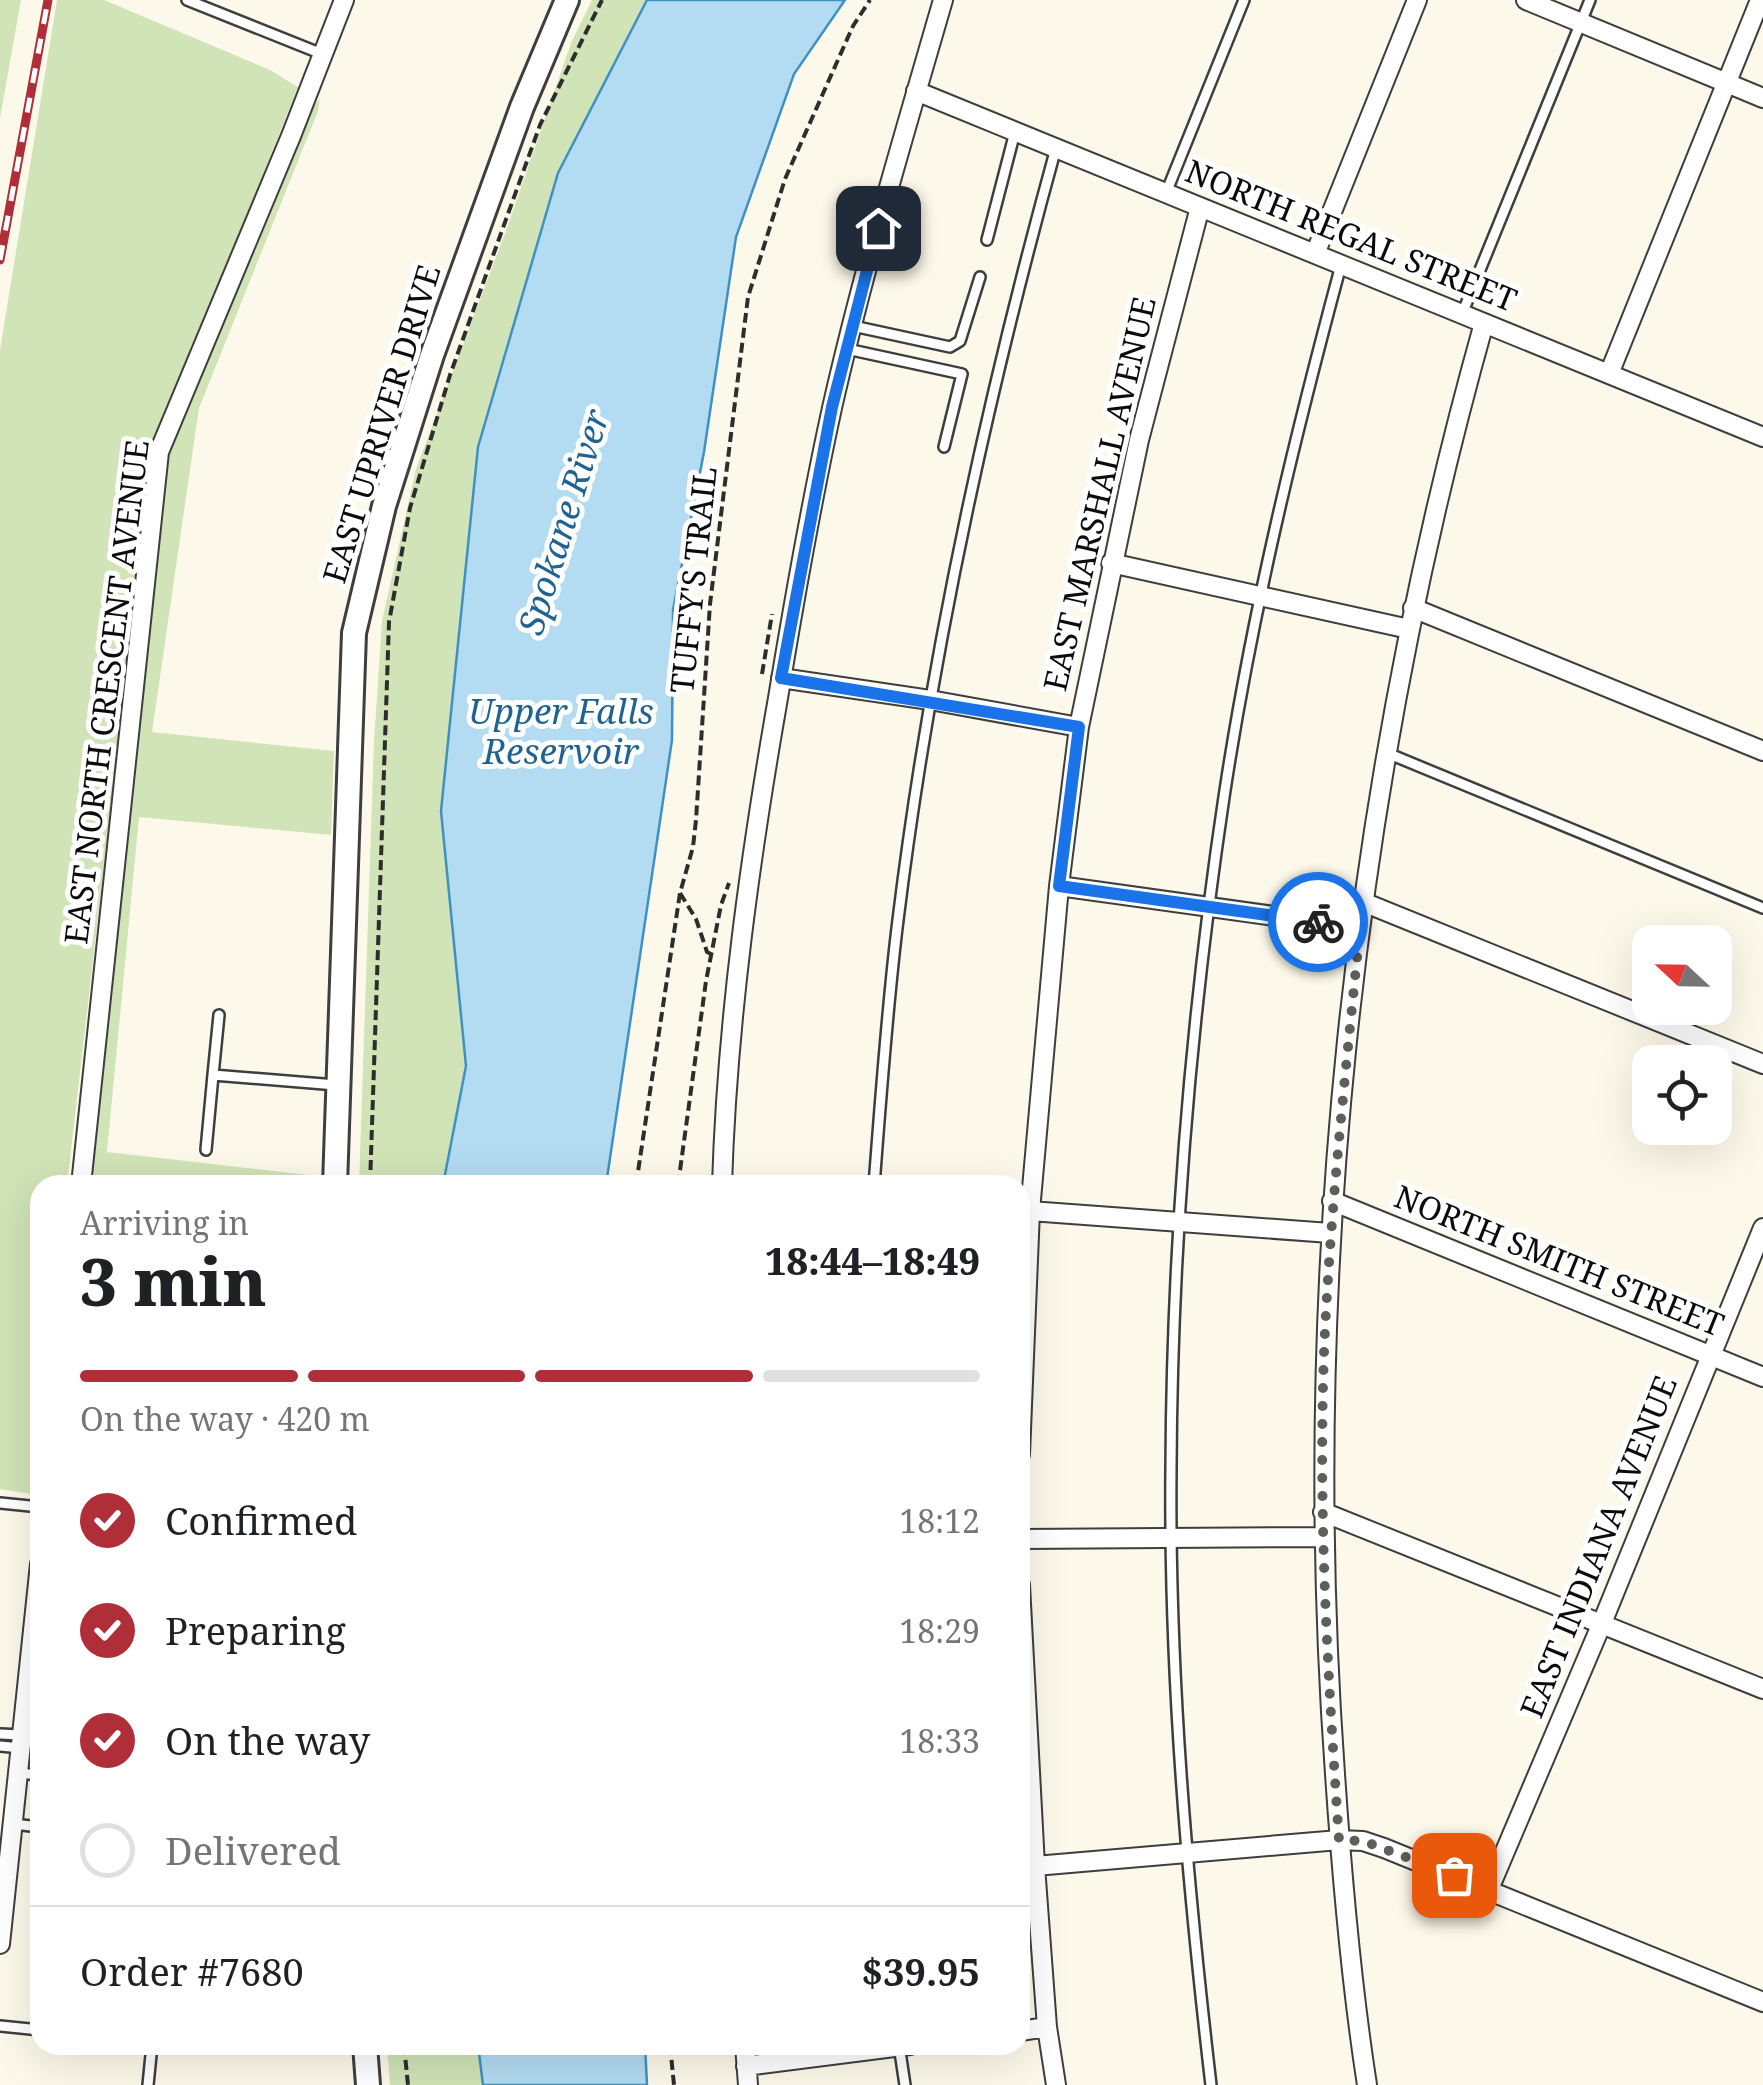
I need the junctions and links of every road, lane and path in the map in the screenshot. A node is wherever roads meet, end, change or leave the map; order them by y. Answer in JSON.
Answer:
{"nodes":[{"id":1,"x":344,"y":0,"type":"edge"},
{"id":2,"x":567,"y":0,"type":"edge"},
{"id":3,"x":602,"y":0,"type":"edge"},
{"id":4,"x":870,"y":0,"type":"edge"},
{"id":5,"x":943,"y":0,"type":"edge"},
{"id":6,"x":1244,"y":0,"type":"edge"},
{"id":7,"x":1416,"y":0,"type":"edge"},
{"id":8,"x":1526,"y":0,"type":"edge"},
{"id":9,"x":1590,"y":0,"type":"edge"},
{"id":10,"x":1760,"y":0,"type":"edge"},
{"id":11,"x":194,"y":1,"type":"edge"},
{"id":12,"x":1582,"y":22,"type":"junction"},
{"id":13,"x":322,"y":54,"type":"junction"},
{"id":14,"x":1726,"y":84,"type":"junction"},
{"id":15,"x":916,"y":91,"type":"junction"},
{"id":16,"x":1763,"y":98,"type":"edge"},
{"id":17,"x":1016,"y":132,"type":"junction"},
{"id":18,"x":1056,"y":148,"type":"junction"},
{"id":19,"x":1166,"y":193,"type":"junction"},
{"id":20,"x":1200,"y":207,"type":"junction"},
{"id":21,"x":987,"y":240,"type":"dead end"},
{"id":22,"x":1315,"y":254,"type":"junction"},
{"id":23,"x":1341,"y":265,"type":"junction"},
{"id":24,"x":980,"y":278,"type":"dead end"},
{"id":25,"x":1462,"y":314,"type":"junction"},
{"id":26,"x":1484,"y":323,"type":"junction"},
{"id":27,"x":853,"y":326,"type":"junction"},
{"id":28,"x":847,"y":349,"type":"junction"},
{"id":29,"x":1610,"y":374,"type":"junction"},
{"id":30,"x":1762,"y":433,"type":"edge"},
{"id":31,"x":944,"y":448,"type":"dead end"},
{"id":32,"x":1111,"y":563,"type":"junction"},
{"id":33,"x":1262,"y":596,"type":"junction"},
{"id":34,"x":1414,"y":608,"type":"junction"},
{"id":35,"x":1409,"y":629,"type":"junction"},
{"id":36,"x":781,"y":678,"type":"junction"},
{"id":37,"x":930,"y":700,"type":"junction"},
{"id":38,"x":1079,"y":727,"type":"junction"},
{"id":39,"x":1763,"y":751,"type":"edge"},
{"id":40,"x":1387,"y":753,"type":"junction"},
{"id":41,"x":733,"y":874,"type":"dead end"},
{"id":42,"x":1059,"y":886,"type":"junction"},
{"id":43,"x":680,"y":893,"type":"junction"},
{"id":44,"x":1363,"y":902,"type":"junction"},
{"id":45,"x":1209,"y":907,"type":"junction"},
{"id":46,"x":1763,"y":908,"type":"edge"},
{"id":47,"x":1360,"y":928,"type":"junction"},
{"id":48,"x":711,"y":954,"type":"junction"},
{"id":49,"x":219,"y":1015,"type":"dead end"},
{"id":50,"x":1763,"y":1064,"type":"edge"},
{"id":51,"x":213,"y":1075,"type":"junction"},
{"id":52,"x":339,"y":1085,"type":"junction"},
{"id":53,"x":206,"y":1150,"type":"dead end"},
{"id":54,"x":81,"y":1175,"type":"edge"},
{"id":55,"x":335,"y":1175,"type":"edge"},
{"id":56,"x":370,"y":1175,"type":"edge"},
{"id":57,"x":638,"y":1175,"type":"edge"},
{"id":58,"x":679,"y":1175,"type":"edge"},
{"id":59,"x":723,"y":1175,"type":"edge"},
{"id":60,"x":875,"y":1175,"type":"edge"},
{"id":61,"x":1332,"y":1201,"type":"junction"},
{"id":62,"x":1030,"y":1211,"type":"joint"},
{"id":63,"x":1181,"y":1222,"type":"junction"},
{"id":64,"x":1763,"y":1228,"type":"edge"},
{"id":65,"x":1330,"y":1232,"type":"junction"},
{"id":66,"x":1711,"y":1356,"type":"junction"},
{"id":67,"x":1763,"y":1377,"type":"edge"},
{"id":68,"x":0,"y":1503,"type":"edge"},
{"id":69,"x":30,"y":1506,"type":"edge"},
{"id":70,"x":1323,"y":1512,"type":"junction"},
{"id":71,"x":1323,"y":1537,"type":"junction"},
{"id":72,"x":1172,"y":1538,"type":"junction"},
{"id":73,"x":1030,"y":1539,"type":"edge"},
{"id":74,"x":1602,"y":1623,"type":"junction"},
{"id":75,"x":30,"y":1662,"type":"edge"},
{"id":76,"x":1763,"y":1689,"type":"edge"},
{"id":77,"x":0,"y":1734,"type":"edge"},
{"id":78,"x":21,"y":1742,"type":"junction"},
{"id":79,"x":0,"y":1746,"type":"edge"},
{"id":80,"x":18,"y":1774,"type":"junction"},
{"id":81,"x":30,"y":1775,"type":"edge"},
{"id":82,"x":1030,"y":1802,"type":"edge"},
{"id":83,"x":13,"y":1824,"type":"junction"},
{"id":84,"x":30,"y":1826,"type":"edge"},
{"id":85,"x":1339,"y":1840,"type":"junction"},
{"id":86,"x":1187,"y":1853,"type":"junction"},
{"id":87,"x":1035,"y":1866,"type":"junction"},
{"id":88,"x":1489,"y":1889,"type":"junction"},
{"id":89,"x":0,"y":1944,"type":"edge"},
{"id":90,"x":1763,"y":2002,"type":"edge"},
{"id":91,"x":0,"y":2026,"type":"edge"},
{"id":92,"x":1047,"y":2028,"type":"junction"},
{"id":93,"x":30,"y":2029,"type":"edge"},
{"id":94,"x":1030,"y":2030,"type":"edge"},
{"id":95,"x":151,"y":2055,"type":"edge"},
{"id":96,"x":366,"y":2055,"type":"edge"},
{"id":97,"x":405,"y":2055,"type":"edge"},
{"id":98,"x":671,"y":2055,"type":"edge"},
{"id":99,"x":853,"y":2055,"type":"edge"},
{"id":100,"x":900,"y":2055,"type":"edge"},
{"id":101,"x":747,"y":2076,"type":"edge"},
{"id":102,"x":148,"y":2085,"type":"edge"},
{"id":103,"x":368,"y":2085,"type":"edge"},
{"id":104,"x":408,"y":2085,"type":"edge"},
{"id":105,"x":674,"y":2085,"type":"edge"},
{"id":106,"x":905,"y":2085,"type":"edge"},
{"id":107,"x":1056,"y":2085,"type":"edge"},
{"id":108,"x":1211,"y":2085,"type":"edge"},
{"id":109,"x":1367,"y":2085,"type":"edge"}],
"edges":[{"from":1,"to":13,"type":"street","name":"EAST NORTH CRESCENT AVENUE"},
{"from":2,"to":52,"type":"street","name":"EAST UPRIVER DRIVE"},
{"from":3,"to":56,"type":"path"},
{"from":4,"to":43,"type":"path","name":"TUFFY'S TRAIL"},
{"from":5,"to":15,"type":"street"},
{"from":6,"to":19,"type":"lane"},
{"from":7,"to":22,"type":"street"},
{"from":8,"to":12,"type":"street"},
{"from":9,"to":12,"type":"lane"},
{"from":10,"to":14,"type":"street"},
{"from":11,"to":13,"type":"lane"},
{"from":12,"to":14,"type":"street"},
{"from":12,"to":25,"type":"lane"},
{"from":13,"to":54,"type":"street","name":"EAST NORTH CRESCENT AVENUE"},
{"from":14,"to":16,"type":"street"},
{"from":14,"to":29,"type":"street"},
{"from":15,"to":17,"type":"street","name":"NORTH REGAL STREET"},
{"from":15,"to":27,"type":"street"},
{"from":17,"to":18,"type":"street","name":"NORTH REGAL STREET"},
{"from":17,"to":21,"type":"lane"},
{"from":18,"to":19,"type":"street","name":"NORTH REGAL STREET"},
{"from":18,"to":37,"type":"lane"},
{"from":19,"to":20,"type":"street","name":"NORTH REGAL STREET"},
{"from":20,"to":22,"type":"street","name":"NORTH REGAL STREET"},
{"from":20,"to":32,"type":"street","name":"EAST MARSHALL AVENUE"},
{"from":22,"to":23,"type":"street","name":"NORTH REGAL STREET"},
{"from":23,"to":25,"type":"street","name":"NORTH REGAL STREET"},
{"from":23,"to":33,"type":"lane"},
{"from":24,"to":27,"type":"lane"},
{"from":25,"to":26,"type":"street","name":"NORTH REGAL STREET"},
{"from":26,"to":29,"type":"street","name":"NORTH REGAL STREET"},
{"from":26,"to":34,"type":"street"},
{"from":27,"to":28,"type":"street"},
{"from":28,"to":31,"type":"lane"},
{"from":28,"to":36,"type":"street"},
{"from":29,"to":30,"type":"street","name":"NORTH REGAL STREET"},
{"from":32,"to":33,"type":"street"},
{"from":32,"to":38,"type":"street","name":"EAST MARSHALL AVENUE"},
{"from":33,"to":35,"type":"street"},
{"from":33,"to":45,"type":"lane"},
{"from":34,"to":35,"type":"street"},
{"from":34,"to":39,"type":"street"},
{"from":35,"to":40,"type":"street"},
{"from":36,"to":37,"type":"street"},
{"from":36,"to":59,"type":"street"},
{"from":37,"to":38,"type":"street"},
{"from":37,"to":60,"type":"lane"},
{"from":38,"to":42,"type":"street","name":"EAST MARSHALL AVENUE"},
{"from":40,"to":44,"type":"street"},
{"from":40,"to":46,"type":"lane"},
{"from":41,"to":48,"type":"path"},
{"from":42,"to":45,"type":"street"},
{"from":42,"to":62,"type":"street","name":"EAST MARSHALL AVENUE"},
{"from":43,"to":48,"type":"path"},
{"from":43,"to":57,"type":"path","name":"TUFFY'S TRAIL"},
{"from":44,"to":47,"type":"street"},
{"from":44,"to":50,"type":"street"},
{"from":45,"to":47,"type":"street"},
{"from":45,"to":63,"type":"lane"},
{"from":47,"to":61,"type":"street"},
{"from":48,"to":58,"type":"path"},
{"from":49,"to":51,"type":"lane"},
{"from":51,"to":52,"type":"lane"},
{"from":51,"to":53,"type":"lane"},
{"from":52,"to":55,"type":"street","name":"EAST UPRIVER DRIVE"},
{"from":61,"to":65,"type":"street"},
{"from":61,"to":66,"type":"street","name":"NORTH SMITH STREET"},
{"from":62,"to":63,"type":"street"},
{"from":63,"to":65,"type":"street"},
{"from":63,"to":72,"type":"lane"},
{"from":64,"to":66,"type":"street","name":"EAST INDIANA AVENUE"},
{"from":65,"to":70,"type":"street"},
{"from":66,"to":67,"type":"street","name":"NORTH SMITH STREET"},
{"from":66,"to":74,"type":"street","name":"EAST INDIANA AVENUE"},
{"from":68,"to":69,"type":"lane"},
{"from":70,"to":71,"type":"street"},
{"from":70,"to":74,"type":"street"},
{"from":71,"to":72,"type":"street"},
{"from":71,"to":85,"type":"street"},
{"from":72,"to":73,"type":"street"},
{"from":72,"to":86,"type":"lane"},
{"from":74,"to":76,"type":"street"},
{"from":74,"to":88,"type":"street","name":"EAST INDIANA AVENUE"},
{"from":75,"to":78,"type":"street"},
{"from":77,"to":78,"type":"lane"},
{"from":78,"to":79,"type":"lane"},
{"from":78,"to":80,"type":"street"},
{"from":80,"to":81,"type":"lane"},
{"from":80,"to":83,"type":"street"},
{"from":82,"to":87,"type":"street"},
{"from":83,"to":84,"type":"lane"},
{"from":83,"to":89,"type":"street"},
{"from":85,"to":86,"type":"street"},
{"from":85,"to":88,"type":"street"},
{"from":85,"to":109,"type":"street"},
{"from":86,"to":87,"type":"street"},
{"from":86,"to":108,"type":"lane"},
{"from":87,"to":92,"type":"street"},
{"from":88,"to":90,"type":"street"},
{"from":91,"to":93,"type":"lane"},
{"from":92,"to":94,"type":"street"},
{"from":92,"to":107,"type":"street"},
{"from":95,"to":102,"type":"lane"},
{"from":96,"to":103,"type":"street"},
{"from":97,"to":104,"type":"path"},
{"from":98,"to":105,"type":"path"},
{"from":99,"to":101,"type":"street"},
{"from":100,"to":106,"type":"lane"}]}
